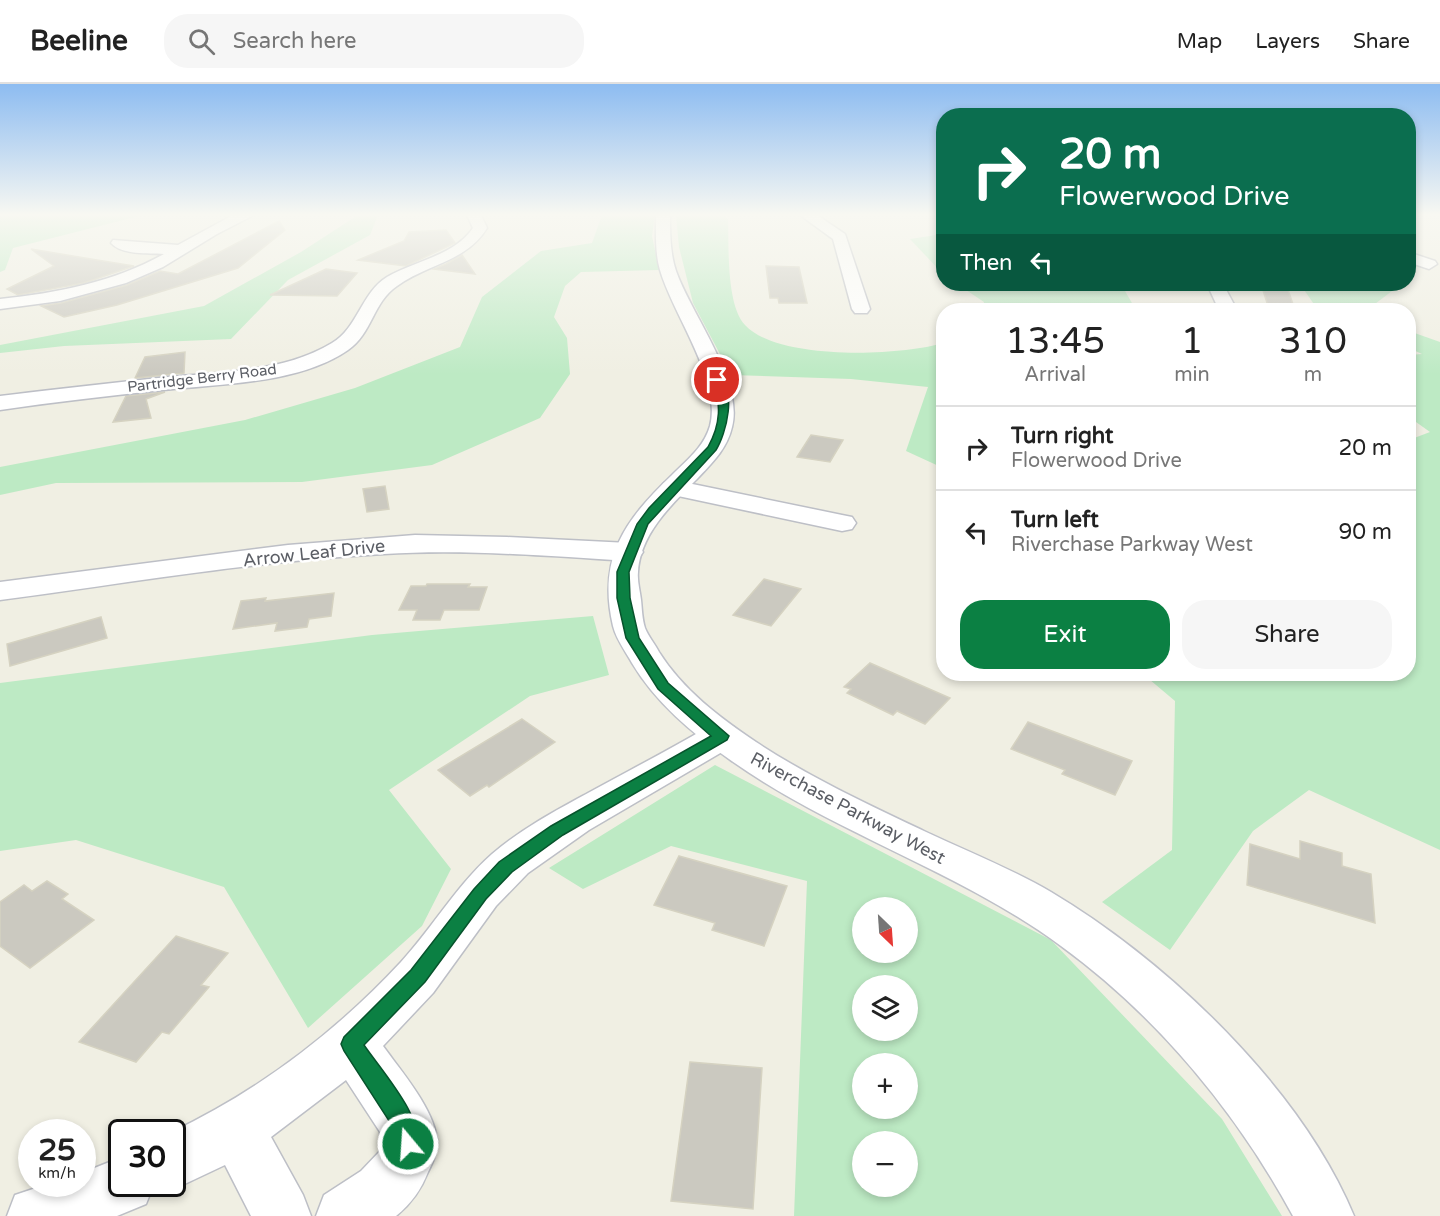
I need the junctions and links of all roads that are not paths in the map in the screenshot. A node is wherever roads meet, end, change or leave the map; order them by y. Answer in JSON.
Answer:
{"nodes":[{"id":1,"x":148,"y":268,"type":"edge"},
{"id":2,"x":418,"y":268,"type":"edge"},
{"id":3,"x":668,"y":268,"type":"edge"},
{"id":4,"x":849,"y":268,"type":"edge"},
{"id":5,"x":0,"y":304,"type":"edge"},
{"id":6,"x":861,"y":309,"type":"dead end"},
{"id":7,"x":0,"y":403,"type":"edge"},
{"id":8,"x":673,"y":488,"type":"junction"},
{"id":9,"x":842,"y":523,"type":"dead end"},
{"id":10,"x":629,"y":552,"type":"junction"},
{"id":11,"x":0,"y":591,"type":"edge"},
{"id":12,"x":721,"y":736,"type":"junction"},
{"id":13,"x":351,"y":1044,"type":"junction"},
{"id":14,"x":236,"y":1128,"type":"junction"},
{"id":15,"x":186,"y":1156,"type":"edge"},
{"id":16,"x":108,"y":1191,"type":"edge"},
{"id":17,"x":36,"y":1216,"type":"edge"},
{"id":18,"x":282,"y":1216,"type":"edge"},
{"id":19,"x":345,"y":1216,"type":"edge"},
{"id":20,"x":1324,"y":1216,"type":"edge"}],
"edges":[{"from":1,"to":5,"type":"street"},
{"from":2,"to":7,"type":"street","name":"Partridge Berry Road"},
{"from":3,"to":8,"type":"street","name":"Riverchase Parkway West"},
{"from":4,"to":6,"type":"street"},
{"from":8,"to":9,"type":"street"},
{"from":8,"to":10,"type":"street","name":"Riverchase Parkway West"},
{"from":10,"to":11,"type":"street","name":"Arrow Leaf Drive"},
{"from":10,"to":12,"type":"street","name":"Riverchase Parkway West"},
{"from":12,"to":13,"type":"street"},
{"from":12,"to":20,"type":"street","name":"Riverchase Parkway West"},
{"from":13,"to":14,"type":"street"},
{"from":13,"to":19,"type":"street"},
{"from":14,"to":15,"type":"street"},
{"from":14,"to":18,"type":"street"},
{"from":16,"to":17,"type":"street"}]}
